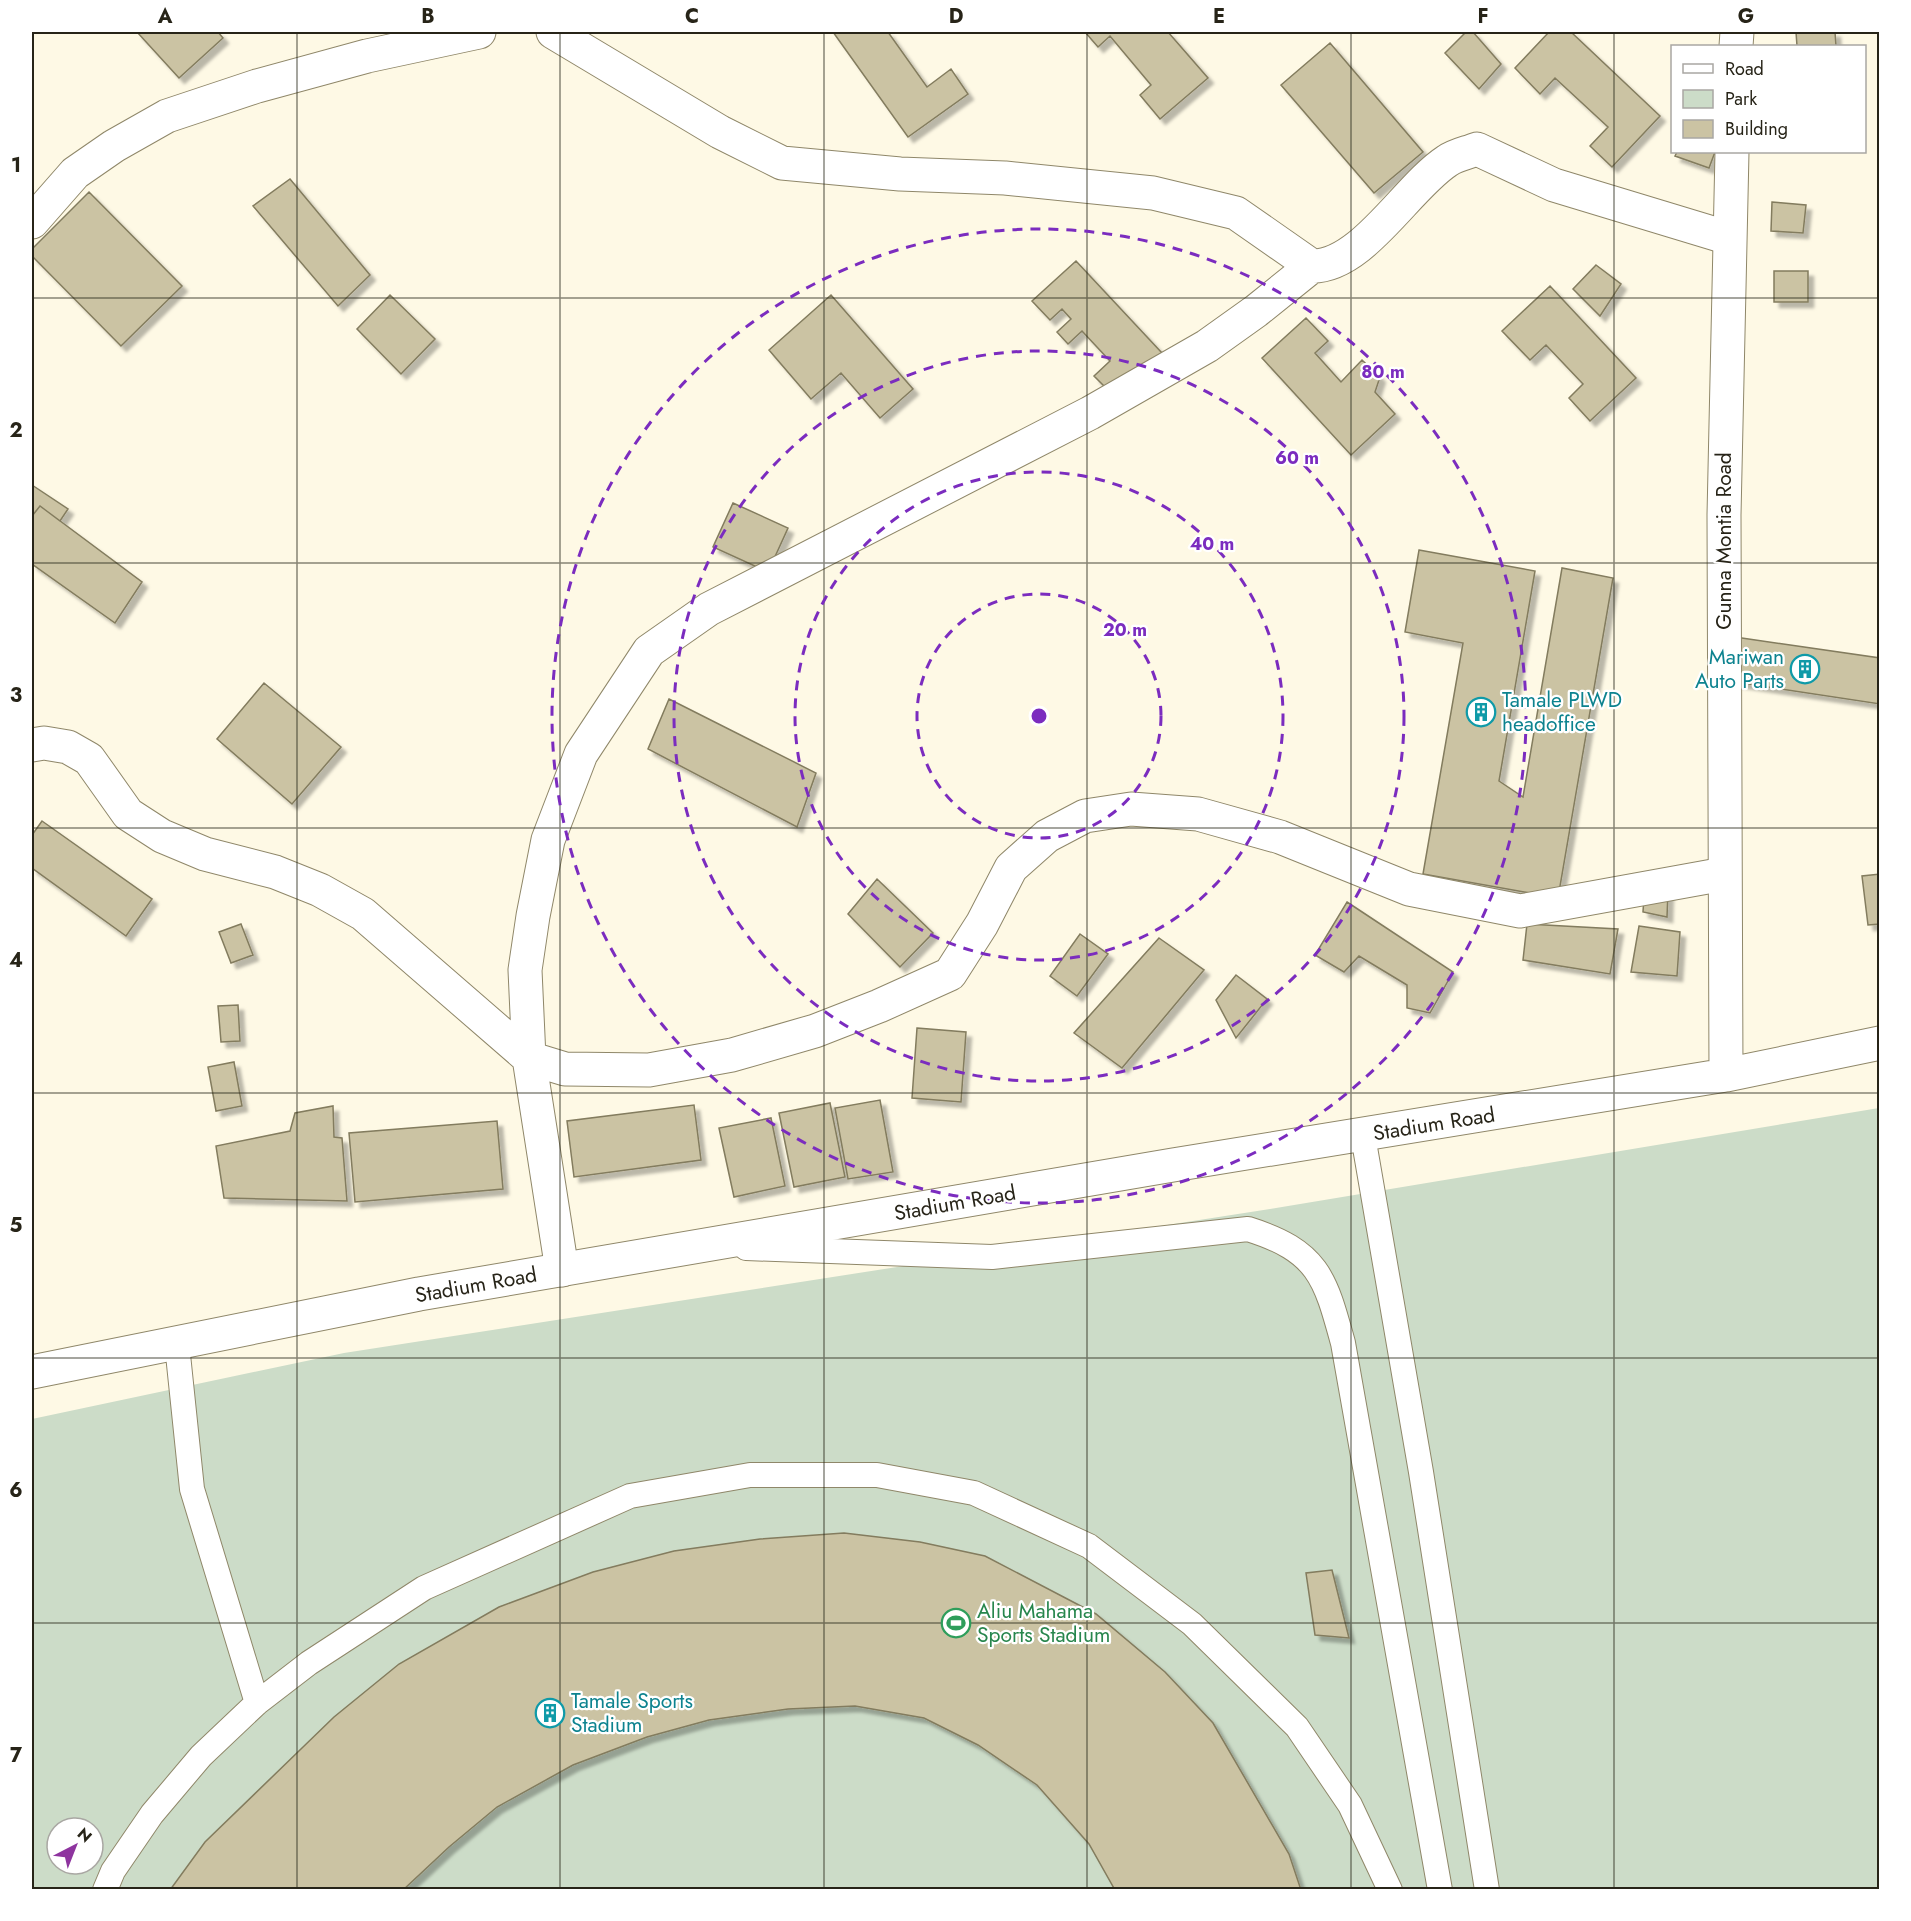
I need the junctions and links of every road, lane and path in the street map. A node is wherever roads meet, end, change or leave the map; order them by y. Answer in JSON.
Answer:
{"nodes":[{"id":1,"x":479,"y":32,"type":"edge"},
{"id":2,"x":553,"y":32,"type":"edge"},
{"id":3,"x":1732,"y":153,"type":"edge"},
{"id":4,"x":32,"y":222,"type":"edge"},
{"id":5,"x":1729,"y":238,"type":"junction"},
{"id":6,"x":1312,"y":266,"type":"junction"},
{"id":7,"x":32,"y":745,"type":"edge"},
{"id":8,"x":1724,"y":874,"type":"junction"},
{"id":9,"x":1880,"y":1043,"type":"edge"},
{"id":10,"x":529,"y":1058,"type":"junction"},
{"id":11,"x":1726,"y":1075,"type":"junction"},
{"id":12,"x":1364,"y":1136,"type":"junction"},
{"id":13,"x":701,"y":1246,"type":"junction"},
{"id":14,"x":562,"y":1270,"type":"junction"},
{"id":15,"x":177,"y":1345,"type":"junction"},
{"id":16,"x":32,"y":1372,"type":"edge"},
{"id":17,"x":257,"y":1703,"type":"junction"},
{"id":18,"x":109,"y":1880,"type":"edge"},
{"id":19,"x":98,"y":1890,"type":"edge"},
{"id":20,"x":1390,"y":1890,"type":"edge"},
{"id":21,"x":1440,"y":1890,"type":"edge"},
{"id":22,"x":1487,"y":1890,"type":"edge"}],
"edges":[{"from":1,"to":4,"type":"street"},
{"from":2,"to":6,"type":"street"},
{"from":3,"to":5,"type":"street","name":"Gunna Montia Road"},
{"from":5,"to":6,"type":"street"},
{"from":5,"to":8,"type":"street","name":"Gunna Montia Road"},
{"from":6,"to":10,"type":"street"},
{"from":7,"to":10,"type":"street"},
{"from":8,"to":10,"type":"street"},
{"from":8,"to":11,"type":"street","name":"Gunna Montia Road"},
{"from":9,"to":11,"type":"street","name":"Stadium Road"},
{"from":10,"to":14,"type":"street"},
{"from":11,"to":12,"type":"street","name":"Stadium Road"},
{"from":12,"to":13,"type":"street","name":"Stadium Road"},
{"from":12,"to":22,"type":"lane"},
{"from":13,"to":14,"type":"street","name":"Stadium Road"},
{"from":13,"to":21,"type":"lane"},
{"from":14,"to":15,"type":"street","name":"Stadium Road"},
{"from":15,"to":16,"type":"street","name":"Stadium Road"},
{"from":15,"to":17,"type":"lane"},
{"from":17,"to":18,"type":"lane"},
{"from":17,"to":20,"type":"lane"},
{"from":18,"to":19,"type":"lane"}]}
